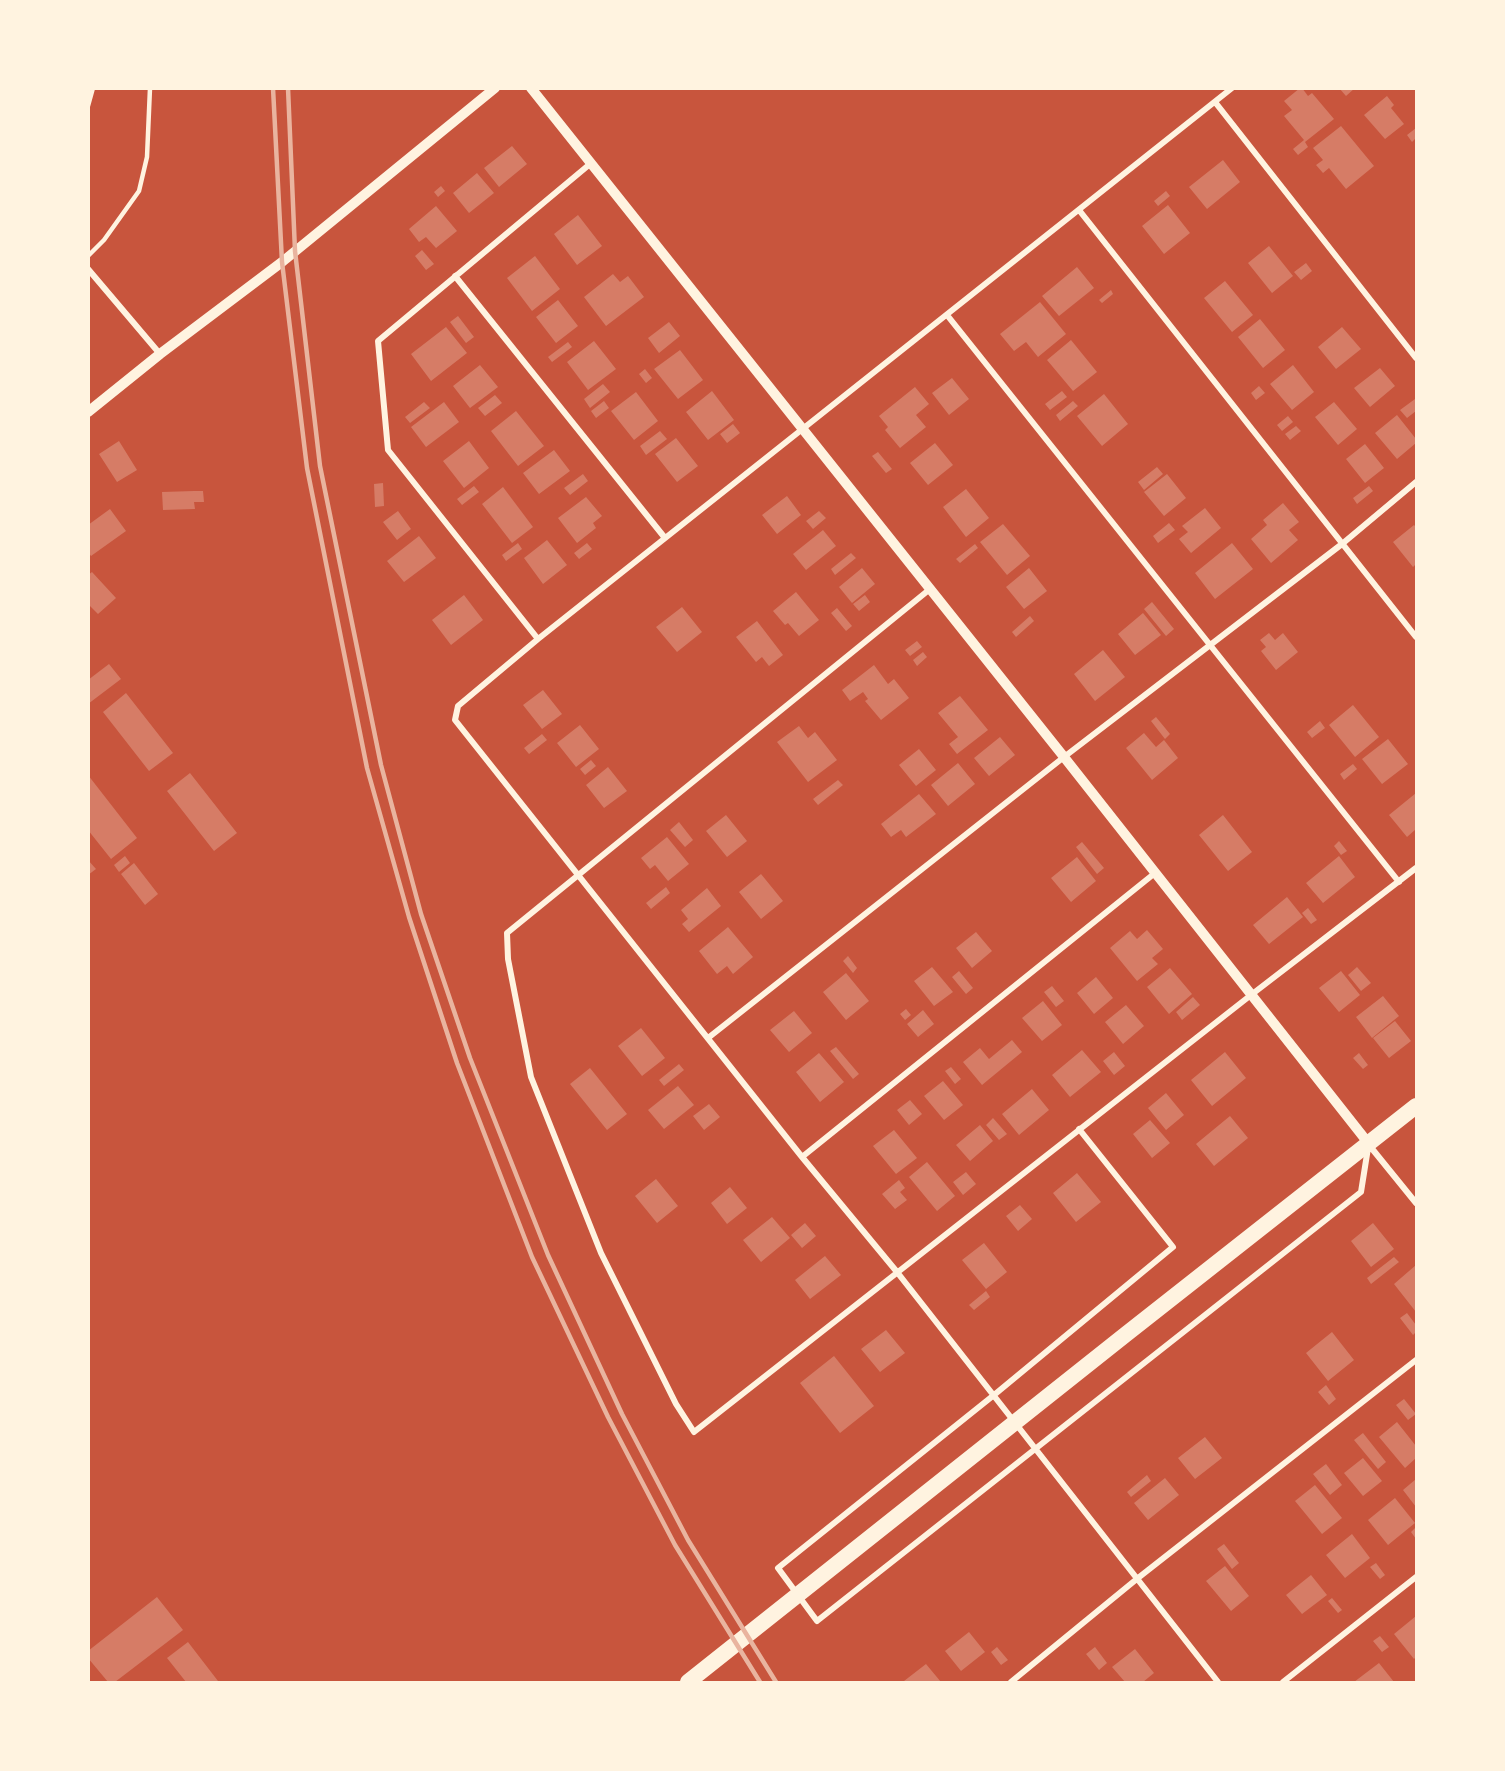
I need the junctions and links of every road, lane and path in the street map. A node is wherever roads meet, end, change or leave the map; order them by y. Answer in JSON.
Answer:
{"nodes":[{"id":1,"x":93,"y":88,"type":"edge"},
{"id":2,"x":150,"y":88,"type":"edge"},
{"id":3,"x":495,"y":88,"type":"edge"},
{"id":4,"x":531,"y":88,"type":"edge"},
{"id":5,"x":1232,"y":88,"type":"edge"},
{"id":6,"x":1215,"y":102,"type":"junction"},
{"id":7,"x":88,"y":106,"type":"edge"},
{"id":8,"x":590,"y":164,"type":"junction"},
{"id":9,"x":1079,"y":210,"type":"junction"},
{"id":10,"x":88,"y":256,"type":"edge"},
{"id":11,"x":88,"y":269,"type":"edge"},
{"id":12,"x":455,"y":276,"type":"junction"},
{"id":13,"x":947,"y":315,"type":"junction"},
{"id":14,"x":159,"y":354,"type":"junction"},
{"id":15,"x":1416,"y":358,"type":"edge"},
{"id":16,"x":88,"y":412,"type":"edge"},
{"id":17,"x":802,"y":429,"type":"junction"},
{"id":18,"x":1416,"y":483,"type":"edge"},
{"id":19,"x":665,"y":538,"type":"junction"},
{"id":20,"x":1342,"y":544,"type":"junction"},
{"id":21,"x":930,"y":589,"type":"junction"},
{"id":22,"x":1416,"y":637,"type":"edge"},
{"id":23,"x":538,"y":639,"type":"junction"},
{"id":24,"x":1210,"y":646,"type":"junction"},
{"id":25,"x":1064,"y":757,"type":"junction"},
{"id":26,"x":1416,"y":868,"type":"edge"},
{"id":27,"x":1155,"y":873,"type":"junction"},
{"id":28,"x":579,"y":875,"type":"junction"},
{"id":29,"x":1399,"y":882,"type":"junction"},
{"id":30,"x":1251,"y":995,"type":"junction"},
{"id":31,"x":708,"y":1038,"type":"junction"},
{"id":32,"x":1416,"y":1106,"type":"edge"},
{"id":33,"x":1079,"y":1129,"type":"junction"},
{"id":34,"x":1369,"y":1144,"type":"junction"},
{"id":35,"x":801,"y":1157,"type":"junction"},
{"id":36,"x":1416,"y":1203,"type":"edge"},
{"id":37,"x":897,"y":1272,"type":"junction"},
{"id":38,"x":1416,"y":1360,"type":"edge"},
{"id":39,"x":994,"y":1395,"type":"junction"},
{"id":40,"x":1036,"y":1448,"type":"junction"},
{"id":41,"x":1416,"y":1577,"type":"edge"},
{"id":42,"x":1138,"y":1578,"type":"junction"},
{"id":43,"x":688,"y":1683,"type":"edge"},
{"id":44,"x":1011,"y":1683,"type":"edge"},
{"id":45,"x":1218,"y":1683,"type":"edge"},
{"id":46,"x":1283,"y":1683,"type":"edge"}],
"edges":[{"from":1,"to":7,"type":"lane"},
{"from":2,"to":10,"type":"lane"},
{"from":3,"to":14,"type":"street"},
{"from":4,"to":8,"type":"street"},
{"from":5,"to":6,"type":"street"},
{"from":6,"to":9,"type":"street"},
{"from":6,"to":15,"type":"street"},
{"from":8,"to":12,"type":"street"},
{"from":8,"to":17,"type":"street"},
{"from":9,"to":13,"type":"street"},
{"from":9,"to":20,"type":"street"},
{"from":11,"to":14,"type":"street"},
{"from":12,"to":19,"type":"street"},
{"from":12,"to":23,"type":"street"},
{"from":13,"to":17,"type":"street"},
{"from":13,"to":24,"type":"street"},
{"from":14,"to":16,"type":"street"},
{"from":17,"to":19,"type":"street"},
{"from":17,"to":21,"type":"street"},
{"from":18,"to":20,"type":"street"},
{"from":19,"to":23,"type":"street"},
{"from":20,"to":22,"type":"street"},
{"from":20,"to":24,"type":"street"},
{"from":21,"to":25,"type":"street"},
{"from":21,"to":28,"type":"street"},
{"from":23,"to":28,"type":"street"},
{"from":24,"to":25,"type":"street"},
{"from":24,"to":29,"type":"street"},
{"from":25,"to":27,"type":"street"},
{"from":25,"to":31,"type":"street"},
{"from":26,"to":29,"type":"street"},
{"from":27,"to":30,"type":"street"},
{"from":27,"to":35,"type":"street"},
{"from":28,"to":31,"type":"street"},
{"from":28,"to":37,"type":"street"},
{"from":29,"to":30,"type":"street"},
{"from":30,"to":33,"type":"street"},
{"from":30,"to":34,"type":"street"},
{"from":31,"to":35,"type":"street"},
{"from":32,"to":34,"type":"highway"},
{"from":33,"to":37,"type":"street"},
{"from":33,"to":39,"type":"street"},
{"from":34,"to":36,"type":"street"},
{"from":34,"to":40,"type":"street"},
{"from":34,"to":43,"type":"highway"},
{"from":35,"to":37,"type":"street"},
{"from":37,"to":39,"type":"street"},
{"from":38,"to":42,"type":"street"},
{"from":39,"to":40,"type":"street"},
{"from":39,"to":40,"type":"street"},
{"from":40,"to":42,"type":"street"},
{"from":41,"to":46,"type":"street"},
{"from":42,"to":44,"type":"street"},
{"from":42,"to":45,"type":"street"}]}
